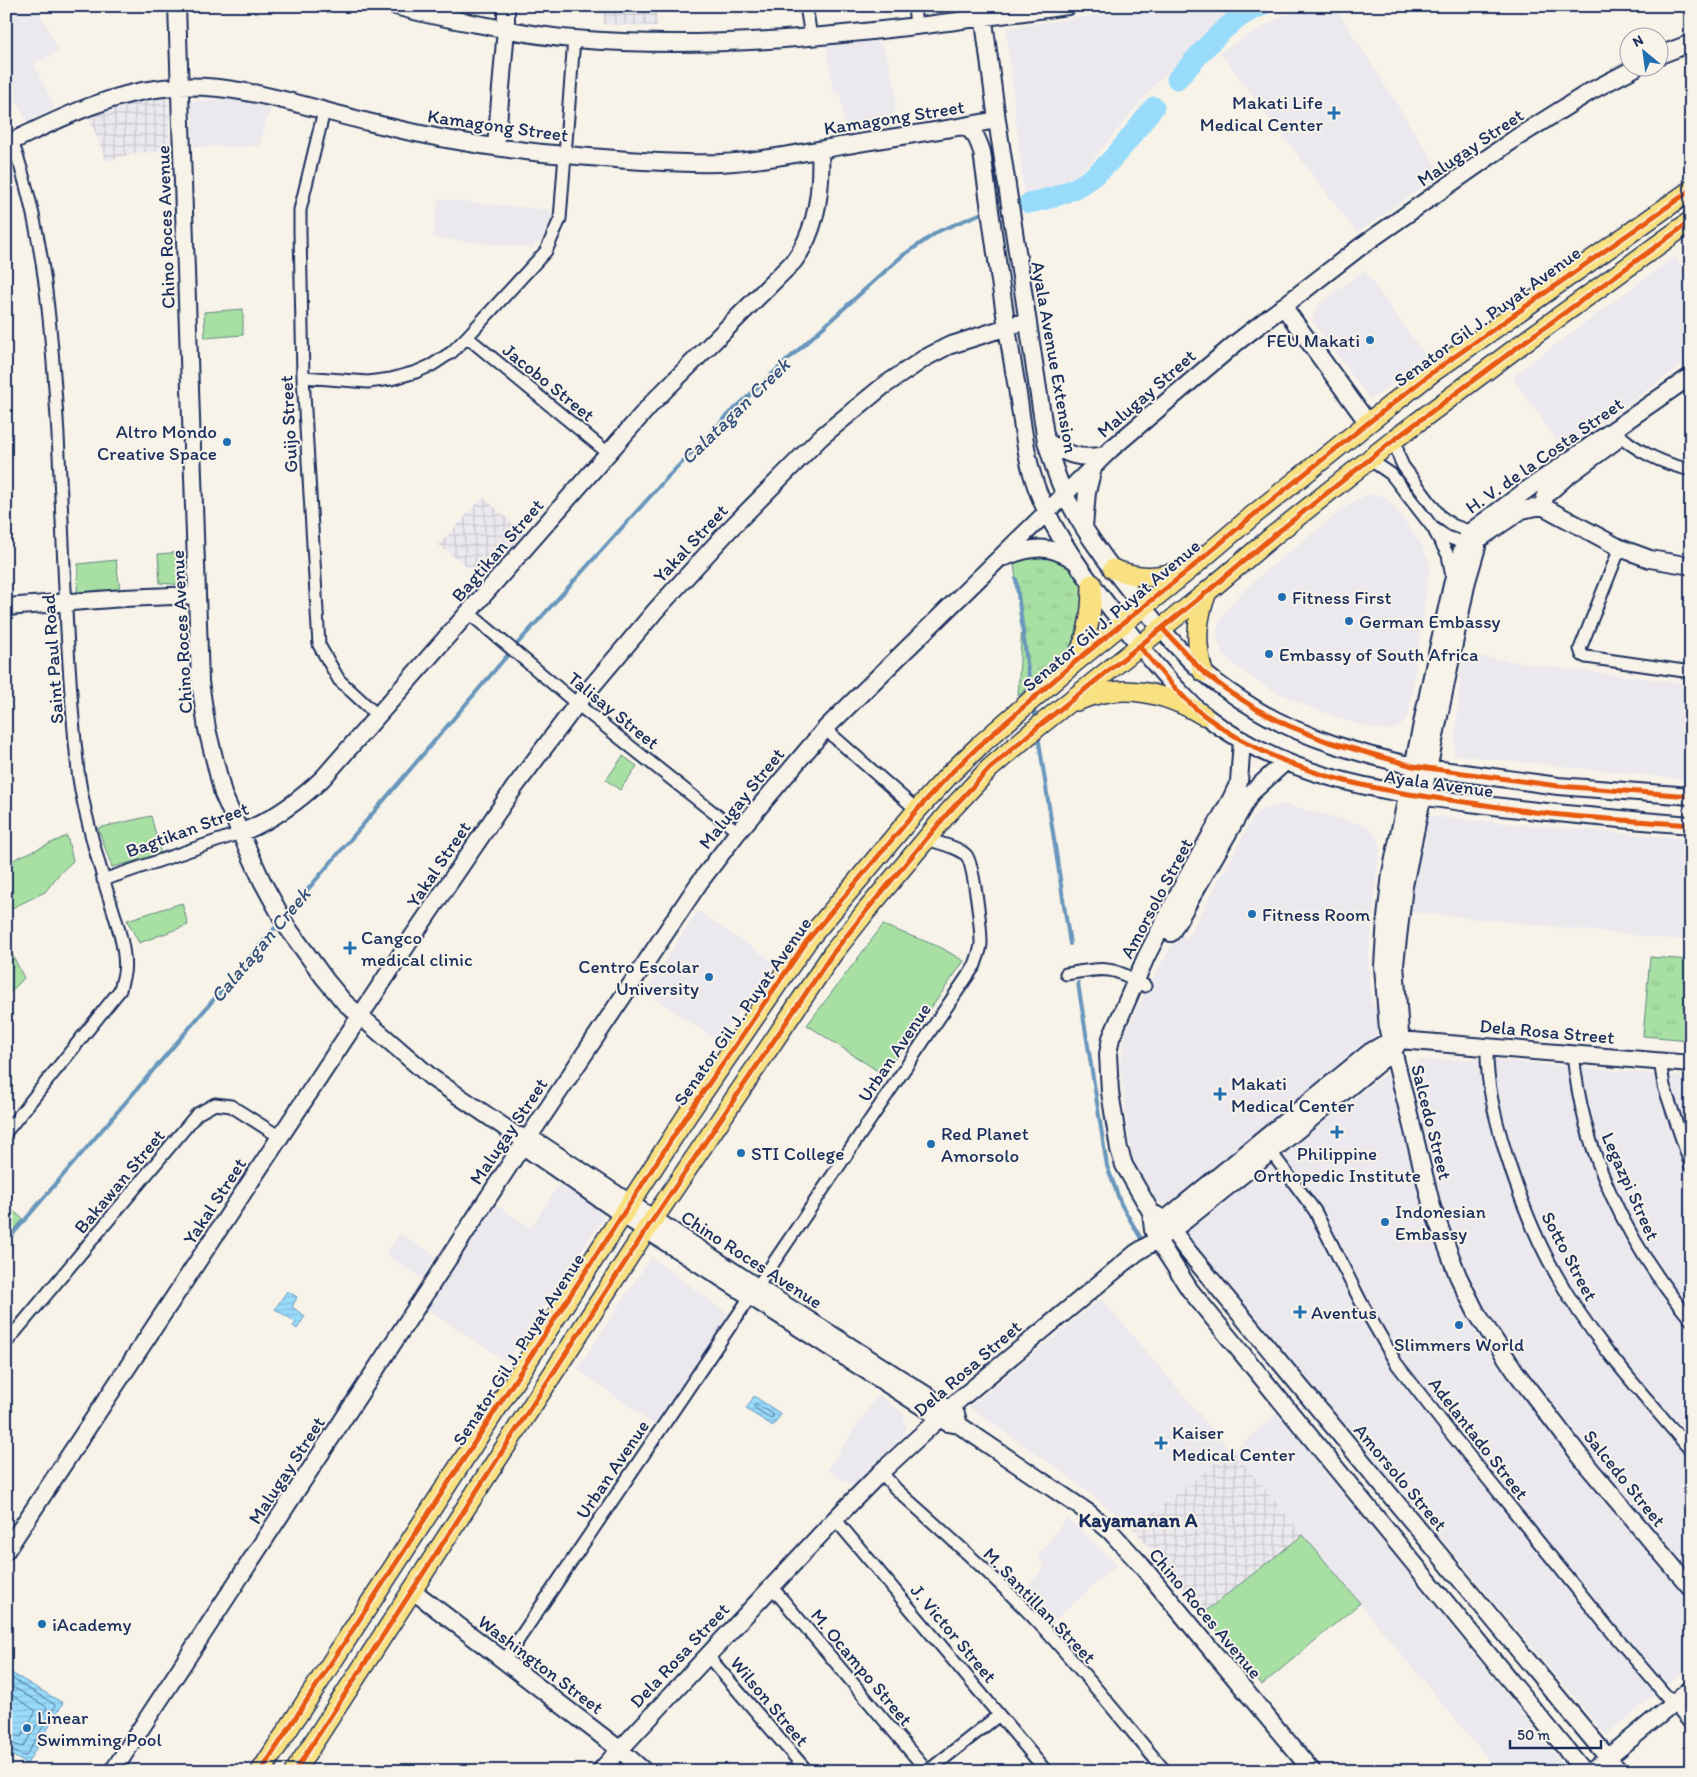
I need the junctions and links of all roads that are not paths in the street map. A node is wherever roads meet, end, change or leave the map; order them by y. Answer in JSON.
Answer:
{"nodes":[{"id":1,"x":177,"y":6,"type":"edge"},
{"id":2,"x":396,"y":6,"type":"edge"},
{"id":3,"x":506,"y":6,"type":"edge"},
{"id":4,"x":806,"y":6,"type":"edge"},
{"id":5,"x":914,"y":6,"type":"edge"},
{"id":6,"x":1068,"y":6,"type":"edge"},
{"id":7,"x":983,"y":12,"type":"edge"},
{"id":8,"x":916,"y":26,"type":"junction"},
{"id":9,"x":506,"y":29,"type":"junction"},
{"id":10,"x":811,"y":37,"type":"junction"},
{"id":11,"x":574,"y":39,"type":"junction"},
{"id":12,"x":1691,"y":43,"type":"edge"},
{"id":13,"x":1670,"y":51,"type":"edge"},
{"id":14,"x":1620,"y":76,"type":"edge"},
{"id":15,"x":180,"y":86,"type":"junction"},
{"id":16,"x":324,"y":111,"type":"junction"},
{"id":17,"x":996,"y":120,"type":"junction"},
{"id":18,"x":964,"y":126,"type":"junction"},
{"id":19,"x":9,"y":142,"type":"edge"},
{"id":20,"x":496,"y":147,"type":"junction"},
{"id":21,"x":820,"y":150,"type":"junction"},
{"id":22,"x":982,"y":152,"type":"junction"},
{"id":23,"x":566,"y":155,"type":"junction"},
{"id":24,"x":1691,"y":190,"type":"edge"},
{"id":25,"x":1691,"y":221,"type":"edge"},
{"id":26,"x":1283,"y":306,"type":"junction"},
{"id":27,"x":1026,"y":321,"type":"junction"},
{"id":28,"x":1007,"y":326,"type":"junction"},
{"id":29,"x":467,"y":337,"type":"junction"},
{"id":30,"x":1691,"y":376,"type":"edge"},
{"id":31,"x":303,"y":377,"type":"junction"},
{"id":32,"x":1691,"y":386,"type":"edge"},
{"id":33,"x":1368,"y":423,"type":"junction"},
{"id":34,"x":1617,"y":433,"type":"junction"},
{"id":35,"x":1395,"y":439,"type":"junction"},
{"id":36,"x":1046,"y":441,"type":"junction"},
{"id":37,"x":608,"y":453,"type":"junction"},
{"id":38,"x":1369,"y":459,"type":"junction"},
{"id":39,"x":1100,"y":461,"type":"junction"},
{"id":40,"x":1691,"y":470,"type":"edge"},
{"id":41,"x":1065,"y":494,"type":"junction"},
{"id":42,"x":1542,"y":506,"type":"junction"},
{"id":43,"x":1047,"y":512,"type":"junction"},
{"id":44,"x":1084,"y":527,"type":"junction"},
{"id":45,"x":1432,"y":528,"type":"junction"},
{"id":46,"x":1473,"y":540,"type":"junction"},
{"id":47,"x":1620,"y":548,"type":"junction"},
{"id":48,"x":996,"y":561,"type":"junction"},
{"id":49,"x":1077,"y":563,"type":"junction"},
{"id":50,"x":1691,"y":566,"type":"edge"},
{"id":51,"x":1113,"y":569,"type":"junction"},
{"id":52,"x":1190,"y":569,"type":"junction"},
{"id":53,"x":1092,"y":584,"type":"junction"},
{"id":54,"x":1452,"y":584,"type":"junction"},
{"id":55,"x":1207,"y":592,"type":"junction"},
{"id":56,"x":197,"y":595,"type":"junction"},
{"id":57,"x":64,"y":603,"type":"junction"},
{"id":58,"x":1142,"y":606,"type":"junction"},
{"id":59,"x":6,"y":607,"type":"edge"},
{"id":60,"x":469,"y":612,"type":"junction"},
{"id":61,"x":1122,"y":624,"type":"junction"},
{"id":62,"x":1162,"y":628,"type":"junction"},
{"id":63,"x":1140,"y":646,"type":"junction"},
{"id":64,"x":1075,"y":662,"type":"junction"},
{"id":65,"x":1203,"y":672,"type":"junction"},
{"id":66,"x":1691,"y":672,"type":"edge"},
{"id":67,"x":577,"y":704,"type":"junction"},
{"id":68,"x":1062,"y":707,"type":"junction"},
{"id":69,"x":1203,"y":715,"type":"junction"},
{"id":70,"x":378,"y":716,"type":"junction"},
{"id":71,"x":825,"y":729,"type":"junction"},
{"id":72,"x":1242,"y":740,"type":"junction"},
{"id":73,"x":1285,"y":762,"type":"junction"},
{"id":74,"x":1421,"y":767,"type":"junction"},
{"id":75,"x":1415,"y":796,"type":"junction"},
{"id":76,"x":1691,"y":796,"type":"edge"},
{"id":77,"x":917,"y":810,"type":"junction"},
{"id":78,"x":1691,"y":825,"type":"edge"},
{"id":79,"x":738,"y":832,"type":"junction"},
{"id":80,"x":240,"y":833,"type":"junction"},
{"id":81,"x":926,"y":839,"type":"junction"},
{"id":82,"x":103,"y":880,"type":"junction"},
{"id":83,"x":1146,"y":957,"type":"junction"},
{"id":84,"x":1113,"y":970,"type":"junction"},
{"id":85,"x":1066,"y":974,"type":"dead end"},
{"id":86,"x":1140,"y":984,"type":"junction"},
{"id":87,"x":361,"y":1015,"type":"junction"},
{"id":88,"x":1395,"y":1043,"type":"junction"},
{"id":89,"x":1488,"y":1046,"type":"junction"},
{"id":90,"x":1573,"y":1053,"type":"junction"},
{"id":91,"x":1660,"y":1061,"type":"junction"},
{"id":92,"x":1691,"y":1064,"type":"edge"},
{"id":93,"x":6,"y":1132,"type":"edge"},
{"id":94,"x":280,"y":1137,"type":"junction"},
{"id":95,"x":522,"y":1140,"type":"junction"},
{"id":96,"x":1271,"y":1152,"type":"junction"},
{"id":97,"x":1691,"y":1166,"type":"edge"},
{"id":98,"x":626,"y":1209,"type":"junction"},
{"id":99,"x":650,"y":1224,"type":"junction"},
{"id":100,"x":1160,"y":1226,"type":"junction"},
{"id":101,"x":753,"y":1292,"type":"junction"},
{"id":102,"x":1691,"y":1320,"type":"edge"},
{"id":103,"x":6,"y":1343,"type":"edge"},
{"id":104,"x":944,"y":1414,"type":"junction"},
{"id":105,"x":1691,"y":1451,"type":"edge"},
{"id":106,"x":881,"y":1472,"type":"junction"},
{"id":107,"x":835,"y":1519,"type":"junction"},
{"id":108,"x":6,"y":1551,"type":"edge"},
{"id":109,"x":771,"y":1586,"type":"junction"},
{"id":110,"x":1691,"y":1588,"type":"edge"},
{"id":111,"x":412,"y":1590,"type":"junction"},
{"id":112,"x":708,"y":1655,"type":"junction"},
{"id":113,"x":504,"y":1661,"type":"junction"},
{"id":114,"x":1691,"y":1689,"type":"edge"},
{"id":115,"x":1673,"y":1704,"type":"junction"},
{"id":116,"x":999,"y":1715,"type":"junction"},
{"id":117,"x":1691,"y":1726,"type":"edge"},
{"id":118,"x":619,"y":1749,"type":"junction"},
{"id":119,"x":1608,"y":1758,"type":"junction"},
{"id":120,"x":113,"y":1771,"type":"edge"},
{"id":121,"x":261,"y":1771,"type":"edge"},
{"id":122,"x":295,"y":1771,"type":"edge"},
{"id":123,"x":600,"y":1771,"type":"edge"},
{"id":124,"x":644,"y":1771,"type":"edge"},
{"id":125,"x":806,"y":1771,"type":"edge"},
{"id":126,"x":927,"y":1771,"type":"edge"},
{"id":127,"x":1046,"y":1771,"type":"edge"},
{"id":128,"x":1165,"y":1771,"type":"edge"},
{"id":129,"x":1312,"y":1771,"type":"edge"},
{"id":130,"x":1584,"y":1771,"type":"edge"},
{"id":131,"x":1592,"y":1771,"type":"edge"},
{"id":132,"x":1619,"y":1771,"type":"edge"}],
"edges":[{"from":1,"to":15,"type":"street","name":"Chino Roces Avenue"},
{"from":2,"to":9,"type":"street"},
{"from":3,"to":9,"type":"street"},
{"from":4,"to":10,"type":"street"},
{"from":5,"to":8,"type":"street"},
{"from":6,"to":7,"type":"street"},
{"from":7,"to":8,"type":"street"},
{"from":7,"to":17,"type":"street","name":"Ayala Avenue Extension"},
{"from":8,"to":10,"type":"street"},
{"from":9,"to":11,"type":"street"},
{"from":9,"to":20,"type":"street"},
{"from":10,"to":11,"type":"street"},
{"from":11,"to":23,"type":"street"},
{"from":12,"to":13,"type":"street"},
{"from":14,"to":26,"type":"street","name":"Malugay Street"},
{"from":15,"to":16,"type":"street","name":"Kamagong Street"},
{"from":15,"to":19,"type":"street","name":"Kamagong Street"},
{"from":15,"to":56,"type":"street","name":"Chino Roces Avenue"},
{"from":16,"to":20,"type":"street","name":"Kamagong Street"},
{"from":16,"to":31,"type":"street","name":"Guijo Street"},
{"from":17,"to":18,"type":"street","name":"Kamagong Street"},
{"from":17,"to":22,"type":"street"},
{"from":17,"to":27,"type":"street","name":"Ayala Avenue Extension"},
{"from":18,"to":21,"type":"street","name":"Kamagong Street"},
{"from":18,"to":22,"type":"street"},
{"from":19,"to":57,"type":"street","name":"Saint Paul Road"},
{"from":20,"to":23,"type":"street","name":"Kamagong Street"},
{"from":21,"to":23,"type":"street","name":"Kamagong Street"},
{"from":21,"to":37,"type":"street","name":"Bagtikan Street"},
{"from":22,"to":28,"type":"street"},
{"from":23,"to":29,"type":"street"},
{"from":24,"to":33,"type":"main road","name":"Senator Gil J. Puyat Avenue"},
{"from":25,"to":35,"type":"main road","name":"Senator Gil J. Puyat Avenue"},
{"from":26,"to":33,"type":"street"},
{"from":26,"to":39,"type":"street","name":"Malugay Street"},
{"from":27,"to":28,"type":"street","name":"Yakal Street"},
{"from":27,"to":36,"type":"street","name":"Ayala Avenue Extension"},
{"from":28,"to":43,"type":"street"},
{"from":28,"to":67,"type":"street","name":"Yakal Street"},
{"from":29,"to":31,"type":"street"},
{"from":29,"to":37,"type":"street","name":"Jacobo Street"},
{"from":30,"to":34,"type":"street","name":"H. V. de la Costa Street"},
{"from":31,"to":70,"type":"street","name":"Guijo Street"},
{"from":32,"to":34,"type":"street","name":"H. V. de la Costa Street"},
{"from":33,"to":52,"type":"main road","name":"Senator Gil J. Puyat Avenue"},
{"from":34,"to":40,"type":"street"},
{"from":34,"to":42,"type":"street","name":"H. V. de la Costa Street"},
{"from":34,"to":46,"type":"street","name":"H. V. de la Costa Street"},
{"from":35,"to":38,"type":"main road","name":"Senator Gil J. Puyat Avenue"},
{"from":35,"to":46,"type":"street"},
{"from":36,"to":39,"type":"street"},
{"from":36,"to":41,"type":"street","name":"Ayala Avenue Extension"},
{"from":37,"to":60,"type":"street","name":"Bagtikan Street"},
{"from":38,"to":45,"type":"street"},
{"from":38,"to":55,"type":"main road","name":"Senator Gil J. Puyat Avenue"},
{"from":39,"to":41,"type":"street","name":"Malugay Street"},
{"from":39,"to":44,"type":"street"},
{"from":41,"to":43,"type":"street","name":"Malugay Street"},
{"from":41,"to":44,"type":"street","name":"Ayala Avenue Extension"},
{"from":42,"to":46,"type":"street","name":"H. V. de la Costa Street"},
{"from":42,"to":47,"type":"street"},
{"from":43,"to":48,"type":"street","name":"Malugay Street"},
{"from":43,"to":49,"type":"street"},
{"from":44,"to":51,"type":"street","name":"Ayala Avenue Extension"},
{"from":45,"to":46,"type":"street"},
{"from":45,"to":54,"type":"street"},
{"from":46,"to":54,"type":"street","name":"H. V. de la Costa Street"},
{"from":46,"to":74,"type":"street","name":"H. V. de la Costa Street"},
{"from":47,"to":50,"type":"street"},
{"from":47,"to":66,"type":"street"},
{"from":48,"to":49,"type":"street"},
{"from":48,"to":71,"type":"street","name":"Malugay Street"},
{"from":49,"to":53,"type":"street"},
{"from":51,"to":52,"type":"main road"},
{"from":51,"to":58,"type":"street","name":"Ayala Avenue Extension"},
{"from":52,"to":58,"type":"main road","name":"Senator Gil J. Puyat Avenue"},
{"from":53,"to":61,"type":"street"},
{"from":53,"to":64,"type":"main road"},
{"from":54,"to":74,"type":"street","name":"H. V. de la Costa Street"},
{"from":55,"to":62,"type":"main road","name":"Senator Gil J. Puyat Avenue"},
{"from":55,"to":65,"type":"main road"},
{"from":56,"to":57,"type":"street"},
{"from":56,"to":80,"type":"street","name":"Chino Roces Avenue"},
{"from":57,"to":59,"type":"street"},
{"from":57,"to":82,"type":"street","name":"Saint Paul Road"},
{"from":58,"to":61,"type":"main road","name":"Senator Gil J. Puyat Avenue"},
{"from":58,"to":62,"type":"street","name":"Ayala Avenue"},
{"from":60,"to":67,"type":"street","name":"Talisay Street"},
{"from":60,"to":70,"type":"street","name":"Bagtikan Street"},
{"from":61,"to":63,"type":"street","name":"Ayala Avenue"},
{"from":61,"to":64,"type":"main road","name":"Senator Gil J. Puyat Avenue"},
{"from":62,"to":63,"type":"main road","name":"Senator Gil J. Puyat Avenue"},
{"from":62,"to":65,"type":"street","name":"Ayala Avenue"},
{"from":63,"to":68,"type":"main road","name":"Senator Gil J. Puyat Avenue"},
{"from":63,"to":69,"type":"street","name":"Ayala Avenue"},
{"from":64,"to":77,"type":"main road","name":"Senator Gil J. Puyat Avenue"},
{"from":65,"to":74,"type":"street","name":"Ayala Avenue"},
{"from":67,"to":79,"type":"street","name":"Talisay Street"},
{"from":67,"to":87,"type":"street","name":"Yakal Street"},
{"from":68,"to":69,"type":"main road"},
{"from":68,"to":81,"type":"main road","name":"Senator Gil J. Puyat Avenue"},
{"from":69,"to":72,"type":"street","name":"Ayala Avenue"},
{"from":70,"to":80,"type":"street","name":"Bagtikan Street"},
{"from":71,"to":77,"type":"street"},
{"from":71,"to":79,"type":"street","name":"Malugay Street"},
{"from":72,"to":73,"type":"street","name":"Ayala Avenue"},
{"from":72,"to":83,"type":"street","name":"Amorsolo Street"},
{"from":73,"to":75,"type":"street","name":"Ayala Avenue"},
{"from":73,"to":86,"type":"street","name":"Amorsolo Street"},
{"from":74,"to":75,"type":"street","name":"H. V. de la Costa Street"},
{"from":74,"to":76,"type":"street","name":"Ayala Avenue"},
{"from":75,"to":78,"type":"street","name":"Ayala Avenue"},
{"from":75,"to":88,"type":"street","name":"Salcedo Street"},
{"from":77,"to":98,"type":"main road","name":"Senator Gil J. Puyat Avenue"},
{"from":79,"to":95,"type":"street","name":"Malugay Street"},
{"from":80,"to":82,"type":"street","name":"Bagtikan Street"},
{"from":80,"to":87,"type":"street","name":"Chino Roces Avenue"},
{"from":81,"to":99,"type":"main road","name":"Senator Gil J. Puyat Avenue"},
{"from":81,"to":101,"type":"street","name":"Urban Avenue"},
{"from":82,"to":93,"type":"street","name":"Saint Paul Road"},
{"from":83,"to":84,"type":"street"},
{"from":83,"to":86,"type":"street","name":"Amorsolo Street"},
{"from":84,"to":85,"type":"street"},
{"from":84,"to":86,"type":"street"},
{"from":86,"to":100,"type":"street","name":"Amorsolo Street"},
{"from":87,"to":94,"type":"street","name":"Yakal Street"},
{"from":87,"to":95,"type":"street","name":"Chino Roces Avenue"},
{"from":88,"to":89,"type":"street","name":"Dela Rosa Street"},
{"from":88,"to":96,"type":"street","name":"Dela Rosa Street"},
{"from":88,"to":100,"type":"street","name":"Dela Rosa Street"},
{"from":88,"to":110,"type":"street","name":"Salcedo Street"},
{"from":89,"to":90,"type":"street","name":"Dela Rosa Street"},
{"from":89,"to":105,"type":"street","name":"Sotto Street"},
{"from":90,"to":91,"type":"street","name":"Dela Rosa Street"},
{"from":90,"to":102,"type":"street","name":"Legazpi Street"},
{"from":91,"to":92,"type":"street","name":"Dela Rosa Street"},
{"from":91,"to":97,"type":"street"},
{"from":94,"to":103,"type":"street","name":"Bakawan Street"},
{"from":94,"to":108,"type":"street","name":"Yakal Street"},
{"from":95,"to":98,"type":"street","name":"Chino Roces Avenue"},
{"from":95,"to":120,"type":"street","name":"Malugay Street"},
{"from":96,"to":100,"type":"street","name":"Dela Rosa Street"},
{"from":96,"to":115,"type":"street","name":"Adelantado Street"},
{"from":98,"to":99,"type":"street","name":"Chino Roces Avenue"},
{"from":98,"to":121,"type":"main road","name":"Senator Gil J. Puyat Avenue"},
{"from":99,"to":101,"type":"street","name":"Chino Roces Avenue"},
{"from":99,"to":111,"type":"main road","name":"Senator Gil J. Puyat Avenue"},
{"from":100,"to":104,"type":"street","name":"Dela Rosa Street"},
{"from":100,"to":119,"type":"street","name":"Amorsolo Street"},
{"from":100,"to":130,"type":"street","name":"Amorsolo Street"},
{"from":101,"to":104,"type":"street","name":"Chino Roces Avenue"},
{"from":101,"to":113,"type":"street","name":"Urban Avenue"},
{"from":104,"to":106,"type":"street","name":"Dela Rosa Street"},
{"from":104,"to":129,"type":"street","name":"Chino Roces Avenue"},
{"from":106,"to":107,"type":"street","name":"Dela Rosa Street"},
{"from":106,"to":128,"type":"street","name":"M. Santillan Street"},
{"from":107,"to":109,"type":"street","name":"Dela Rosa Street"},
{"from":107,"to":116,"type":"street","name":"J. Victor Street"},
{"from":109,"to":112,"type":"street","name":"Dela Rosa Street"},
{"from":109,"to":126,"type":"street","name":"M. Ocampo Street"},
{"from":111,"to":113,"type":"street","name":"Washington Street"},
{"from":111,"to":122,"type":"main road","name":"Senator Gil J. Puyat Avenue"},
{"from":112,"to":118,"type":"street","name":"Dela Rosa Street"},
{"from":112,"to":125,"type":"street","name":"Wilson Street"},
{"from":113,"to":118,"type":"street","name":"Washington Street"},
{"from":114,"to":115,"type":"street"},
{"from":115,"to":117,"type":"street","name":"Adelantado Street"},
{"from":115,"to":119,"type":"street"},
{"from":116,"to":126,"type":"street"},
{"from":116,"to":127,"type":"street","name":"J. Victor Street"},
{"from":118,"to":123,"type":"street","name":"Dela Rosa Street"},
{"from":118,"to":124,"type":"street","name":"Washington Street"},
{"from":119,"to":131,"type":"street"},
{"from":119,"to":132,"type":"street","name":"Amorsolo Street"}]}
